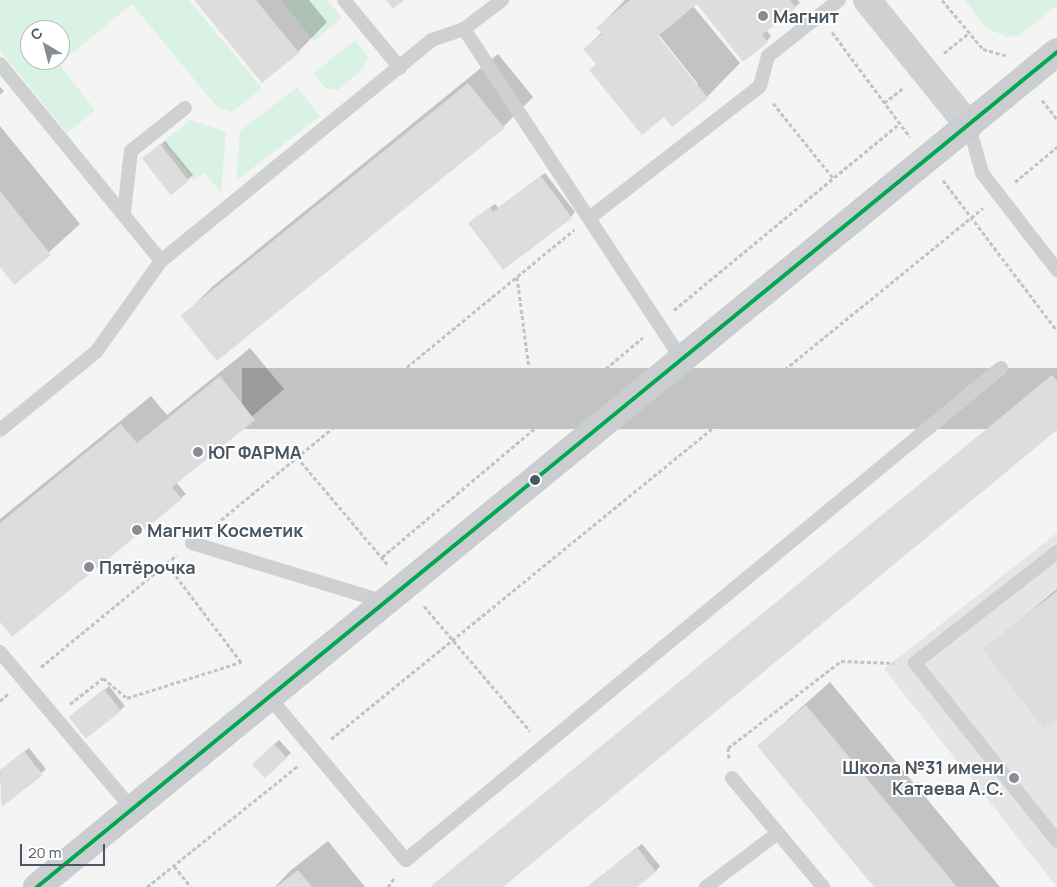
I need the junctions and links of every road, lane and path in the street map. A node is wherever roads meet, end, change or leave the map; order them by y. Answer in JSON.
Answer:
{"nodes":[{"id":1,"x":344,"y":0,"type":"edge"},
{"id":2,"x":502,"y":0,"type":"edge"},
{"id":3,"x":839,"y":0,"type":"edge"},
{"id":4,"x":867,"y":0,"type":"edge"},
{"id":5,"x":942,"y":0,"type":"edge"},
{"id":6,"x":464,"y":29,"type":"junction"},
{"id":7,"x":982,"y":49,"type":"dead end"},
{"id":8,"x":1057,"y":52,"type":"edge"},
{"id":9,"x":0,"y":64,"type":"edge"},
{"id":10,"x":400,"y":68,"type":"junction"},
{"id":11,"x":760,"y":86,"type":"junction"},
{"id":12,"x":185,"y":108,"type":"dead end"},
{"id":13,"x":900,"y":123,"type":"dead end"},
{"id":14,"x":969,"y":126,"type":"junction"},
{"id":15,"x":1057,"y":148,"type":"edge"},
{"id":16,"x":833,"y":178,"type":"junction"},
{"id":17,"x":999,"y":195,"type":"junction"},
{"id":18,"x":124,"y":212,"type":"junction"},
{"id":19,"x":592,"y":216,"type":"junction"},
{"id":20,"x":161,"y":261,"type":"junction"},
{"id":21,"x":1057,"y":270,"type":"edge"},
{"id":22,"x":517,"y":276,"type":"junction"},
{"id":23,"x":659,"y":322,"type":"junction"},
{"id":24,"x":682,"y":359,"type":"junction"},
{"id":25,"x":1002,"y":368,"type":"dead end"},
{"id":26,"x":0,"y":430,"type":"edge"},
{"id":27,"x":538,"y":430,"type":"junction"},
{"id":28,"x":297,"y":458,"type":"junction"},
{"id":29,"x":192,"y":543,"type":"junction"},
{"id":30,"x":1057,"y":552,"type":"edge"},
{"id":31,"x":382,"y":557,"type":"junction"},
{"id":32,"x":167,"y":564,"type":"junction"},
{"id":33,"x":406,"y":585,"type":"junction"},
{"id":34,"x":385,"y":602,"type":"junction"},
{"id":35,"x":452,"y":641,"type":"junction"},
{"id":36,"x":0,"y":652,"type":"edge"},
{"id":37,"x":915,"y":663,"type":"junction"},
{"id":38,"x":24,"y":681,"type":"junction"},
{"id":39,"x":269,"y":697,"type":"junction"},
{"id":40,"x":0,"y":701,"type":"edge"},
{"id":41,"x":55,"y":717,"type":"junction"},
{"id":42,"x":543,"y":747,"type":"junction"},
{"id":43,"x":315,"y":752,"type":"junction"},
{"id":44,"x":732,"y":778,"type":"joint"},
{"id":45,"x":132,"y":809,"type":"junction"},
{"id":46,"x":778,"y":833,"type":"junction"},
{"id":47,"x":1057,"y":841,"type":"edge"},
{"id":48,"x":174,"y":866,"type":"junction"},
{"id":49,"x":37,"y":887,"type":"edge"},
{"id":50,"x":148,"y":887,"type":"edge"},
{"id":51,"x":191,"y":887,"type":"edge"},
{"id":52,"x":706,"y":887,"type":"edge"},
{"id":53,"x":822,"y":887,"type":"edge"}],
"edges":[{"from":1,"to":10,"type":"lane"},
{"from":2,"to":6,"type":"lane"},
{"from":3,"to":11,"type":"lane"},
{"from":4,"to":14,"type":"street"},
{"from":5,"to":7,"type":"path"},
{"from":6,"to":10,"type":"lane"},
{"from":6,"to":19,"type":"lane"},
{"from":8,"to":14,"type":"main road"},
{"from":9,"to":18,"type":"lane"},
{"from":10,"to":20,"type":"lane"},
{"from":11,"to":16,"type":"path"},
{"from":11,"to":19,"type":"lane"},
{"from":12,"to":18,"type":"lane"},
{"from":13,"to":16,"type":"path"},
{"from":14,"to":17,"type":"lane"},
{"from":14,"to":24,"type":"main road"},
{"from":15,"to":17,"type":"path"},
{"from":16,"to":23,"type":"path"},
{"from":17,"to":21,"type":"lane"},
{"from":17,"to":35,"type":"path"},
{"from":18,"to":20,"type":"lane"},
{"from":19,"to":22,"type":"path"},
{"from":19,"to":23,"type":"lane"},
{"from":20,"to":26,"type":"lane"},
{"from":22,"to":27,"type":"path"},
{"from":22,"to":28,"type":"path"},
{"from":23,"to":24,"type":"lane"},
{"from":23,"to":27,"type":"path"},
{"from":24,"to":33,"type":"main road"},
{"from":25,"to":42,"type":"lane"},
{"from":27,"to":31,"type":"path"},
{"from":28,"to":29,"type":"path"},
{"from":28,"to":31,"type":"path"},
{"from":29,"to":32,"type":"path"},
{"from":29,"to":34,"type":"lane"},
{"from":30,"to":37,"type":"lane"},
{"from":31,"to":33,"type":"path"},
{"from":32,"to":38,"type":"path"},
{"from":32,"to":41,"type":"path"},
{"from":33,"to":34,"type":"main road"},
{"from":33,"to":35,"type":"path"},
{"from":34,"to":39,"type":"main road"},
{"from":35,"to":42,"type":"path"},
{"from":35,"to":43,"type":"path"},
{"from":36,"to":38,"type":"lane"},
{"from":37,"to":44,"type":"path"},
{"from":37,"to":47,"type":"lane"},
{"from":38,"to":40,"type":"path"},
{"from":38,"to":41,"type":"lane"},
{"from":39,"to":43,"type":"lane"},
{"from":39,"to":45,"type":"main road"},
{"from":41,"to":45,"type":"lane"},
{"from":42,"to":43,"type":"lane"},
{"from":43,"to":48,"type":"path"},
{"from":44,"to":46,"type":"lane"},
{"from":45,"to":49,"type":"main road"},
{"from":46,"to":52,"type":"lane"},
{"from":46,"to":53,"type":"lane"},
{"from":48,"to":50,"type":"path"},
{"from":48,"to":51,"type":"path"}]}
